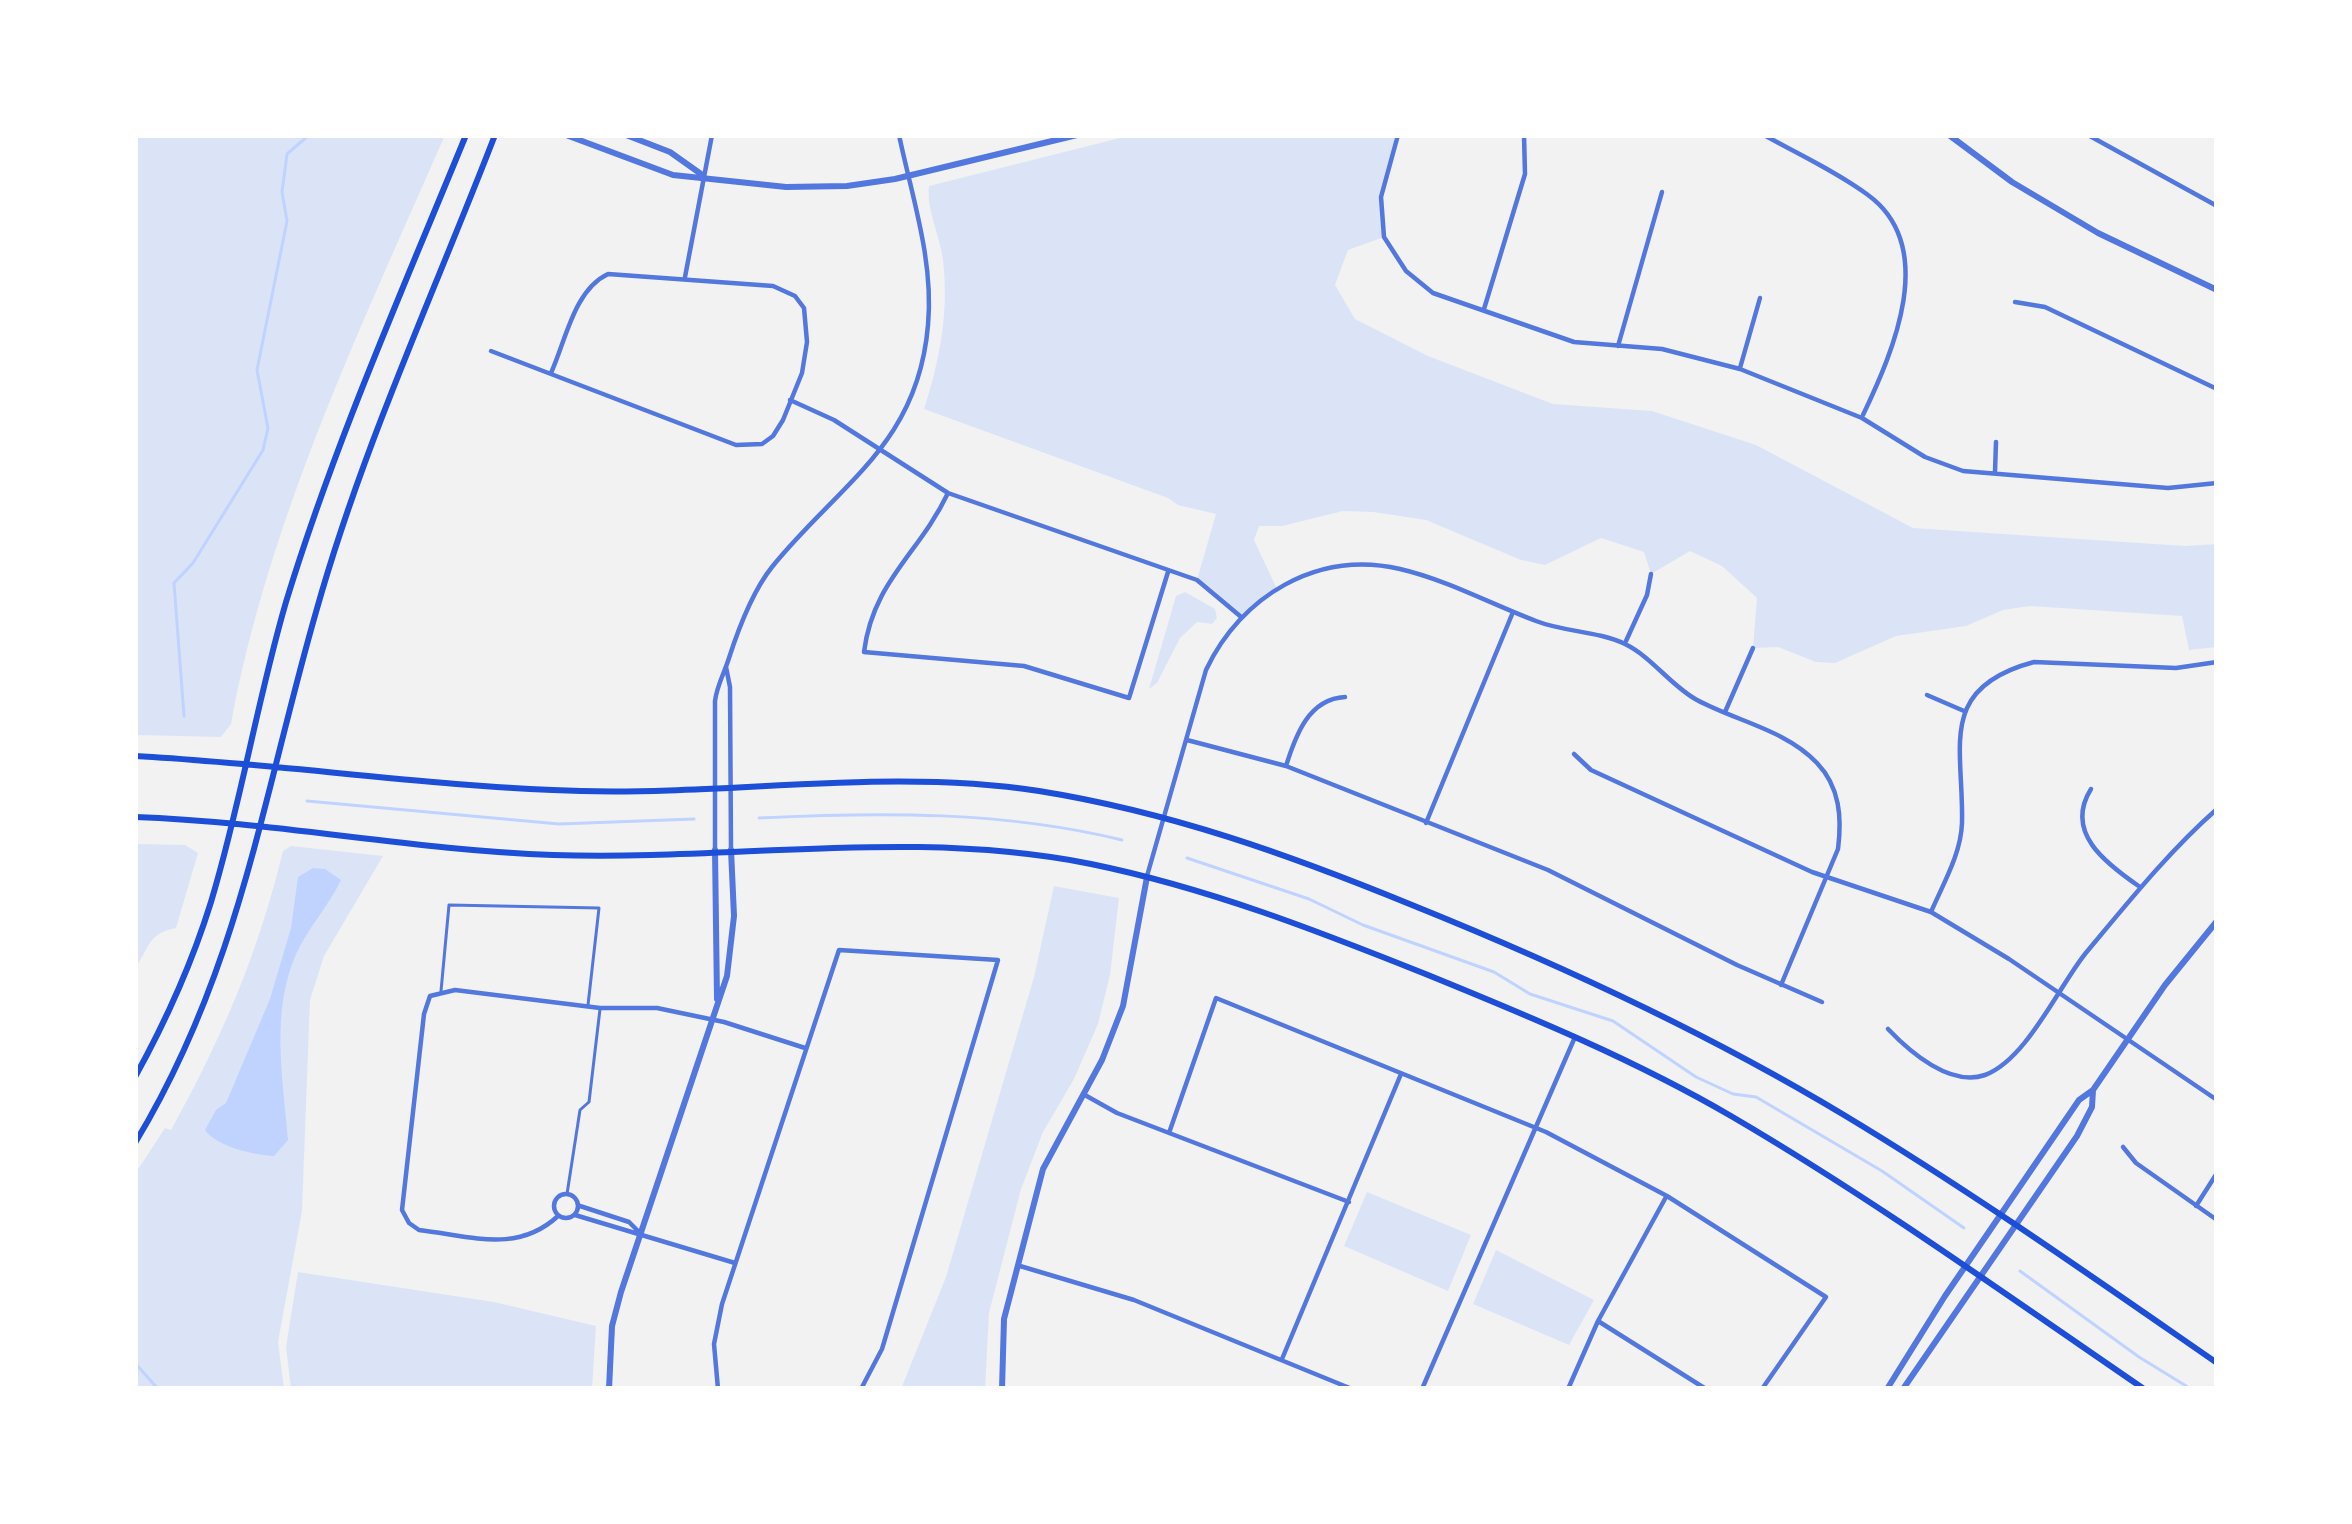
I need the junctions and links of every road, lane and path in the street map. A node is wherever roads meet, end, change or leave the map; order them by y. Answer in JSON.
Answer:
{"nodes":[{"id":1,"x":466,"y":135,"type":"edge"},
{"id":2,"x":496,"y":135,"type":"edge"},
{"id":3,"x":566,"y":135,"type":"edge"},
{"id":4,"x":626,"y":135,"type":"edge"},
{"id":5,"x":712,"y":135,"type":"edge"},
{"id":6,"x":898,"y":135,"type":"edge"},
{"id":7,"x":1076,"y":135,"type":"edge"},
{"id":8,"x":1398,"y":135,"type":"edge"},
{"id":9,"x":1524,"y":135,"type":"edge"},
{"id":10,"x":1764,"y":135,"type":"edge"},
{"id":11,"x":1949,"y":135,"type":"edge"},
{"id":12,"x":2088,"y":135,"type":"edge"},
{"id":13,"x":704,"y":176,"type":"junction"},
{"id":14,"x":908,"y":176,"type":"junction"},
{"id":15,"x":1662,"y":192,"type":"dead end"},
{"id":16,"x":2217,"y":206,"type":"edge"},
{"id":17,"x":685,"y":278,"type":"junction"},
{"id":18,"x":2217,"y":290,"type":"edge"},
{"id":19,"x":1760,"y":298,"type":"dead end"},
{"id":20,"x":2015,"y":302,"type":"dead end"},
{"id":21,"x":1484,"y":311,"type":"junction"},
{"id":22,"x":1618,"y":346,"type":"junction"},
{"id":23,"x":491,"y":351,"type":"dead end"},
{"id":24,"x":1740,"y":369,"type":"junction"},
{"id":25,"x":551,"y":373,"type":"junction"},
{"id":26,"x":2217,"y":389,"type":"edge"},
{"id":27,"x":790,"y":400,"type":"junction"},
{"id":28,"x":1862,"y":418,"type":"junction"},
{"id":29,"x":1996,"y":442,"type":"dead end"},
{"id":30,"x":880,"y":450,"type":"junction"},
{"id":31,"x":1995,"y":472,"type":"junction"},
{"id":32,"x":2217,"y":483,"type":"edge"},
{"id":33,"x":948,"y":493,"type":"junction"},
{"id":34,"x":1168,"y":572,"type":"junction"},
{"id":35,"x":1651,"y":574,"type":"dead end"},
{"id":36,"x":1513,"y":612,"type":"junction"},
{"id":37,"x":1240,"y":616,"type":"junction"},
{"id":38,"x":1625,"y":644,"type":"junction"},
{"id":39,"x":1753,"y":649,"type":"dead end"},
{"id":40,"x":2217,"y":662,"type":"edge"},
{"id":41,"x":726,"y":668,"type":"junction"},
{"id":42,"x":1927,"y":695,"type":"dead end"},
{"id":43,"x":1345,"y":697,"type":"dead end"},
{"id":44,"x":1964,"y":711,"type":"junction"},
{"id":45,"x":1725,"y":712,"type":"junction"},
{"id":46,"x":1187,"y":740,"type":"junction"},
{"id":47,"x":1574,"y":754,"type":"dead end"},
{"id":48,"x":135,"y":756,"type":"edge"},
{"id":49,"x":247,"y":764,"type":"junction"},
{"id":50,"x":1286,"y":766,"type":"junction"},
{"id":51,"x":278,"y":768,"type":"junction"},
{"id":52,"x":715,"y":788,"type":"junction"},
{"id":53,"x":731,"y":788,"type":"junction"},
{"id":54,"x":2091,"y":789,"type":"dead end"},
{"id":55,"x":2217,"y":808,"type":"edge"},
{"id":56,"x":1165,"y":816,"type":"junction"},
{"id":57,"x":135,"y":817,"type":"edge"},
{"id":58,"x":233,"y":821,"type":"junction"},
{"id":59,"x":263,"y":824,"type":"junction"},
{"id":60,"x":1426,"y":824,"type":"junction"},
{"id":61,"x":716,"y":850,"type":"junction"},
{"id":62,"x":731,"y":850,"type":"junction"},
{"id":63,"x":1147,"y":877,"type":"junction"},
{"id":64,"x":1826,"y":877,"type":"junction"},
{"id":65,"x":2142,"y":889,"type":"junction"},
{"id":66,"x":1931,"y":913,"type":"junction"},
{"id":67,"x":2217,"y":921,"type":"edge"},
{"id":68,"x":1781,"y":986,"type":"junction"},
{"id":69,"x":441,"y":991,"type":"junction"},
{"id":70,"x":2057,"y":993,"type":"junction"},
{"id":71,"x":717,"y":999,"type":"junction"},
{"id":72,"x":1822,"y":1002,"type":"dead end"},
{"id":73,"x":588,"y":1006,"type":"junction"},
{"id":74,"x":600,"y":1008,"type":"junction"},
{"id":75,"x":710,"y":1020,"type":"junction"},
{"id":76,"x":1888,"y":1030,"type":"dead end"},
{"id":77,"x":1575,"y":1037,"type":"junction"},
{"id":78,"x":2128,"y":1040,"type":"junction"},
{"id":79,"x":807,"y":1048,"type":"junction"},
{"id":80,"x":1401,"y":1074,"type":"junction"},
{"id":81,"x":135,"y":1077,"type":"edge"},
{"id":82,"x":2093,"y":1090,"type":"junction"},
{"id":83,"x":1083,"y":1094,"type":"junction"},
{"id":84,"x":2217,"y":1100,"type":"edge"},
{"id":85,"x":1534,"y":1127,"type":"junction"},
{"id":86,"x":1169,"y":1133,"type":"junction"},
{"id":87,"x":135,"y":1143,"type":"edge"},
{"id":88,"x":2123,"y":1147,"type":"dead end"},
{"id":89,"x":2217,"y":1173,"type":"edge"},
{"id":90,"x":567,"y":1194,"type":"junction"},
{"id":91,"x":1667,"y":1196,"type":"junction"},
{"id":92,"x":1349,"y":1202,"type":"junction"},
{"id":93,"x":2195,"y":1205,"type":"junction"},
{"id":94,"x":578,"y":1206,"type":"junction"},
{"id":95,"x":575,"y":1215,"type":"junction"},
{"id":96,"x":2001,"y":1215,"type":"junction"},
{"id":97,"x":558,"y":1216,"type":"junction"},
{"id":98,"x":2217,"y":1220,"type":"edge"},
{"id":99,"x":2018,"y":1226,"type":"junction"},
{"id":100,"x":640,"y":1233,"type":"junction"},
{"id":101,"x":735,"y":1263,"type":"junction"},
{"id":102,"x":1018,"y":1266,"type":"junction"},
{"id":103,"x":1965,"y":1267,"type":"junction"},
{"id":104,"x":1982,"y":1279,"type":"junction"},
{"id":105,"x":1598,"y":1321,"type":"junction"},
{"id":106,"x":1282,"y":1359,"type":"junction"},
{"id":107,"x":2217,"y":1363,"type":"edge"},
{"id":108,"x":609,"y":1389,"type":"edge"},
{"id":109,"x":718,"y":1389,"type":"edge"},
{"id":110,"x":860,"y":1389,"type":"edge"},
{"id":111,"x":1002,"y":1389,"type":"edge"},
{"id":112,"x":1352,"y":1389,"type":"edge"},
{"id":113,"x":1421,"y":1389,"type":"edge"},
{"id":114,"x":1568,"y":1389,"type":"edge"},
{"id":115,"x":1706,"y":1389,"type":"edge"},
{"id":116,"x":1762,"y":1389,"type":"edge"},
{"id":117,"x":1887,"y":1389,"type":"edge"},
{"id":118,"x":1903,"y":1389,"type":"edge"},
{"id":119,"x":2144,"y":1389,"type":"edge"}],
"edges":[{"from":1,"to":49,"type":"main road"},
{"from":2,"to":51,"type":"main road"},
{"from":3,"to":13,"type":"street"},
{"from":4,"to":13,"type":"street"},
{"from":5,"to":13,"type":"street"},
{"from":6,"to":14,"type":"street"},
{"from":7,"to":14,"type":"street"},
{"from":8,"to":21,"type":"street"},
{"from":9,"to":21,"type":"street"},
{"from":10,"to":28,"type":"street"},
{"from":11,"to":18,"type":"street"},
{"from":12,"to":16,"type":"street"},
{"from":13,"to":14,"type":"street"},
{"from":13,"to":17,"type":"street"},
{"from":14,"to":30,"type":"street"},
{"from":15,"to":22,"type":"street"},
{"from":17,"to":25,"type":"street"},
{"from":17,"to":27,"type":"street"},
{"from":19,"to":24,"type":"street"},
{"from":20,"to":26,"type":"street"},
{"from":21,"to":22,"type":"street"},
{"from":22,"to":24,"type":"street"},
{"from":23,"to":25,"type":"street"},
{"from":24,"to":28,"type":"street"},
{"from":25,"to":27,"type":"street"},
{"from":27,"to":30,"type":"street"},
{"from":28,"to":31,"type":"street"},
{"from":29,"to":31,"type":"street"},
{"from":30,"to":33,"type":"street"},
{"from":30,"to":41,"type":"street"},
{"from":31,"to":32,"type":"street"},
{"from":33,"to":34,"type":"street"},
{"from":33,"to":34,"type":"street"},
{"from":34,"to":37,"type":"street"},
{"from":35,"to":38,"type":"street"},
{"from":36,"to":37,"type":"street"},
{"from":36,"to":38,"type":"street"},
{"from":36,"to":60,"type":"street"},
{"from":37,"to":46,"type":"street"},
{"from":38,"to":45,"type":"street"},
{"from":39,"to":45,"type":"street"},
{"from":40,"to":44,"type":"street"},
{"from":41,"to":52,"type":"street"},
{"from":41,"to":53,"type":"street"},
{"from":42,"to":44,"type":"street"},
{"from":43,"to":50,"type":"street"},
{"from":44,"to":66,"type":"street"},
{"from":45,"to":64,"type":"street"},
{"from":46,"to":50,"type":"street"},
{"from":46,"to":56,"type":"street"},
{"from":47,"to":64,"type":"street"},
{"from":48,"to":49,"type":"main road"},
{"from":49,"to":51,"type":"main road"},
{"from":49,"to":58,"type":"main road"},
{"from":50,"to":60,"type":"street"},
{"from":51,"to":52,"type":"main road"},
{"from":51,"to":59,"type":"main road"},
{"from":52,"to":53,"type":"main road"},
{"from":52,"to":61,"type":"street"},
{"from":53,"to":56,"type":"main road"},
{"from":53,"to":62,"type":"street"},
{"from":54,"to":65,"type":"street"},
{"from":55,"to":65,"type":"street"},
{"from":56,"to":63,"type":"street"},
{"from":56,"to":96,"type":"main road"},
{"from":57,"to":58,"type":"main road"},
{"from":58,"to":59,"type":"main road"},
{"from":58,"to":81,"type":"main road"},
{"from":59,"to":61,"type":"main road"},
{"from":59,"to":87,"type":"main road"},
{"from":60,"to":68,"type":"street"},
{"from":61,"to":62,"type":"main road"},
{"from":61,"to":71,"type":"street"},
{"from":62,"to":63,"type":"main road"},
{"from":62,"to":71,"type":"street"},
{"from":63,"to":77,"type":"main road"},
{"from":63,"to":83,"type":"street"},
{"from":64,"to":66,"type":"street"},
{"from":64,"to":68,"type":"street"},
{"from":65,"to":70,"type":"street"},
{"from":66,"to":70,"type":"street"},
{"from":67,"to":78,"type":"street"},
{"from":68,"to":72,"type":"street"},
{"from":69,"to":73,"type":"street"},
{"from":69,"to":73,"type":"lane"},
{"from":69,"to":97,"type":"street"},
{"from":70,"to":76,"type":"street"},
{"from":70,"to":78,"type":"street"},
{"from":71,"to":75,"type":"street"},
{"from":73,"to":74,"type":"street"},
{"from":74,"to":75,"type":"street"},
{"from":74,"to":90,"type":"lane"},
{"from":75,"to":79,"type":"street"},
{"from":75,"to":100,"type":"street"},
{"from":77,"to":85,"type":"street"},
{"from":77,"to":103,"type":"main road"},
{"from":78,"to":82,"type":"street"},
{"from":78,"to":84,"type":"street"},
{"from":79,"to":101,"type":"street"},
{"from":79,"to":110,"type":"street"},
{"from":80,"to":85,"type":"street"},
{"from":80,"to":86,"type":"street"},
{"from":80,"to":92,"type":"street"},
{"from":82,"to":96,"type":"street"},
{"from":82,"to":99,"type":"street"},
{"from":83,"to":86,"type":"street"},
{"from":83,"to":102,"type":"street"},
{"from":85,"to":91,"type":"street"},
{"from":85,"to":113,"type":"street"},
{"from":86,"to":92,"type":"street"},
{"from":88,"to":93,"type":"street"},
{"from":89,"to":93,"type":"street"},
{"from":90,"to":94,"type":"street"},
{"from":90,"to":97,"type":"street"},
{"from":91,"to":105,"type":"street"},
{"from":91,"to":116,"type":"street"},
{"from":92,"to":106,"type":"street"},
{"from":93,"to":98,"type":"street"},
{"from":94,"to":95,"type":"street"},
{"from":94,"to":100,"type":"street"},
{"from":95,"to":97,"type":"street"},
{"from":95,"to":100,"type":"street"},
{"from":96,"to":99,"type":"main road"},
{"from":96,"to":103,"type":"street"},
{"from":99,"to":104,"type":"street"},
{"from":99,"to":107,"type":"main road"},
{"from":100,"to":101,"type":"street"},
{"from":100,"to":108,"type":"street"},
{"from":101,"to":109,"type":"street"},
{"from":102,"to":106,"type":"street"},
{"from":102,"to":111,"type":"street"},
{"from":103,"to":104,"type":"main road"},
{"from":103,"to":117,"type":"street"},
{"from":104,"to":118,"type":"street"},
{"from":104,"to":119,"type":"main road"},
{"from":105,"to":114,"type":"street"},
{"from":105,"to":115,"type":"street"},
{"from":106,"to":112,"type":"street"}]}
